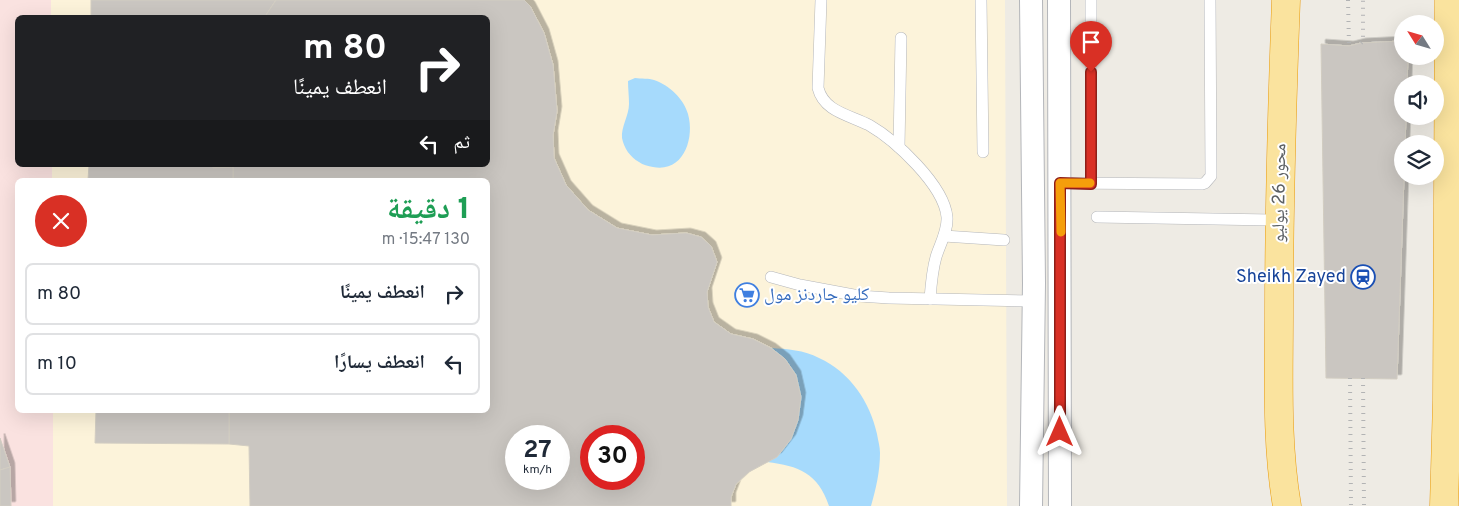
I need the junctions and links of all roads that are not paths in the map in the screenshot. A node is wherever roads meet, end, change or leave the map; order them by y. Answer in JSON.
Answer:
{"nodes":[{"id":1,"x":821,"y":0,"type":"edge"},
{"id":2,"x":981,"y":0,"type":"edge"},
{"id":3,"x":1031,"y":0,"type":"edge"},
{"id":4,"x":1060,"y":0,"type":"edge"},
{"id":5,"x":1091,"y":0,"type":"edge"},
{"id":6,"x":1210,"y":0,"type":"edge"},
{"id":7,"x":1286,"y":0,"type":"edge"},
{"id":8,"x":1449,"y":0,"type":"edge"},
{"id":9,"x":901,"y":38,"type":"dead end"},
{"id":10,"x":899,"y":147,"type":"junction"},
{"id":11,"x":983,"y":152,"type":"dead end"},
{"id":12,"x":1060,"y":183,"type":"junction"},
{"id":13,"x":1091,"y":184,"type":"junction"},
{"id":14,"x":1097,"y":218,"type":"dead end"},
{"id":15,"x":1279,"y":220,"type":"junction"},
{"id":16,"x":944,"y":236,"type":"junction"},
{"id":17,"x":1004,"y":240,"type":"dead end"},
{"id":18,"x":771,"y":276,"type":"dead end"},
{"id":19,"x":1060,"y":283,"type":"junction"},
{"id":20,"x":1034,"y":292,"type":"junction"},
{"id":21,"x":930,"y":299,"type":"junction"},
{"id":22,"x":1453,"y":390,"type":"edge"},
{"id":23,"x":1031,"y":506,"type":"edge"},
{"id":24,"x":1060,"y":506,"type":"edge"},
{"id":25,"x":1287,"y":506,"type":"edge"},
{"id":26,"x":1444,"y":506,"type":"edge"}],
"edges":[{"from":1,"to":10,"type":"lane"},
{"from":2,"to":11,"type":"lane"},
{"from":3,"to":20,"type":"street"},
{"from":4,"to":12,"type":"street"},
{"from":5,"to":13,"type":"lane"},
{"from":6,"to":13,"type":"lane"},
{"from":7,"to":15,"type":"highway","name":"محور 26 يوليو"},
{"from":8,"to":22,"type":"highway"},
{"from":9,"to":10,"type":"lane"},
{"from":10,"to":16,"type":"lane"},
{"from":12,"to":13,"type":"lane"},
{"from":12,"to":19,"type":"street"},
{"from":14,"to":15,"type":"lane"},
{"from":15,"to":25,"type":"highway","name":"محور 26 يوليو"},
{"from":16,"to":17,"type":"lane"},
{"from":16,"to":21,"type":"lane"},
{"from":18,"to":21,"type":"lane"},
{"from":19,"to":20,"type":"street"},
{"from":19,"to":24,"type":"street"},
{"from":20,"to":21,"type":"lane"},
{"from":20,"to":23,"type":"street"},
{"from":22,"to":26,"type":"highway"}]}
